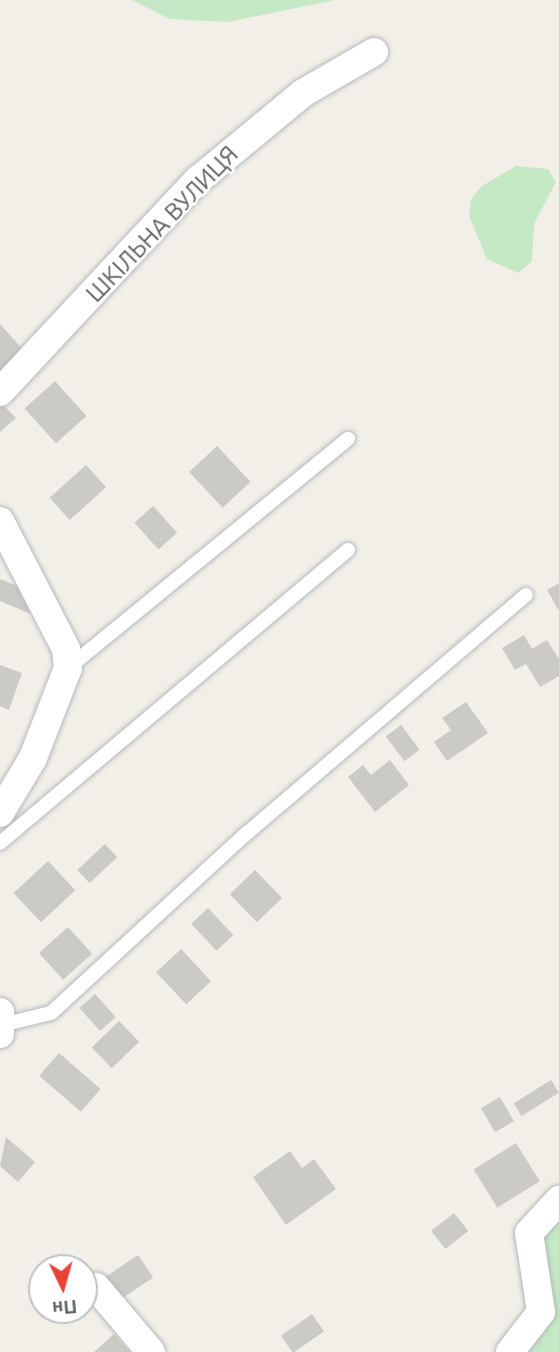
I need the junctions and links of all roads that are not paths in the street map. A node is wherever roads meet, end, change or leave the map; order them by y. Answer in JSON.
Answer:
{"nodes":[{"id":1,"x":374,"y":52,"type":"dead end"},
{"id":2,"x":0,"y":392,"type":"edge"},
{"id":3,"x":348,"y":439,"type":"dead end"},
{"id":4,"x":0,"y":521,"type":"edge"},
{"id":5,"x":348,"y":550,"type":"dead end"},
{"id":6,"x":526,"y":595,"type":"dead end"},
{"id":7,"x":68,"y":668,"type":"junction"},
{"id":8,"x":0,"y":813,"type":"edge"},
{"id":9,"x":0,"y":843,"type":"edge"},
{"id":10,"x":1,"y":1024,"type":"edge"},
{"id":11,"x":559,"y":1200,"type":"edge"},
{"id":12,"x":98,"y":1289,"type":"edge"},
{"id":13,"x":151,"y":1352,"type":"edge"},
{"id":14,"x":510,"y":1352,"type":"edge"}],
"edges":[{"from":1,"to":2,"type":"street","name":"ШКІЛЬНА ВУЛИЦЯ"},
{"from":3,"to":7,"type":"lane"},
{"from":4,"to":7,"type":"street"},
{"from":5,"to":9,"type":"lane"},
{"from":6,"to":10,"type":"lane"},
{"from":7,"to":8,"type":"street"},
{"from":11,"to":14,"type":"street"},
{"from":12,"to":13,"type":"street"}]}
